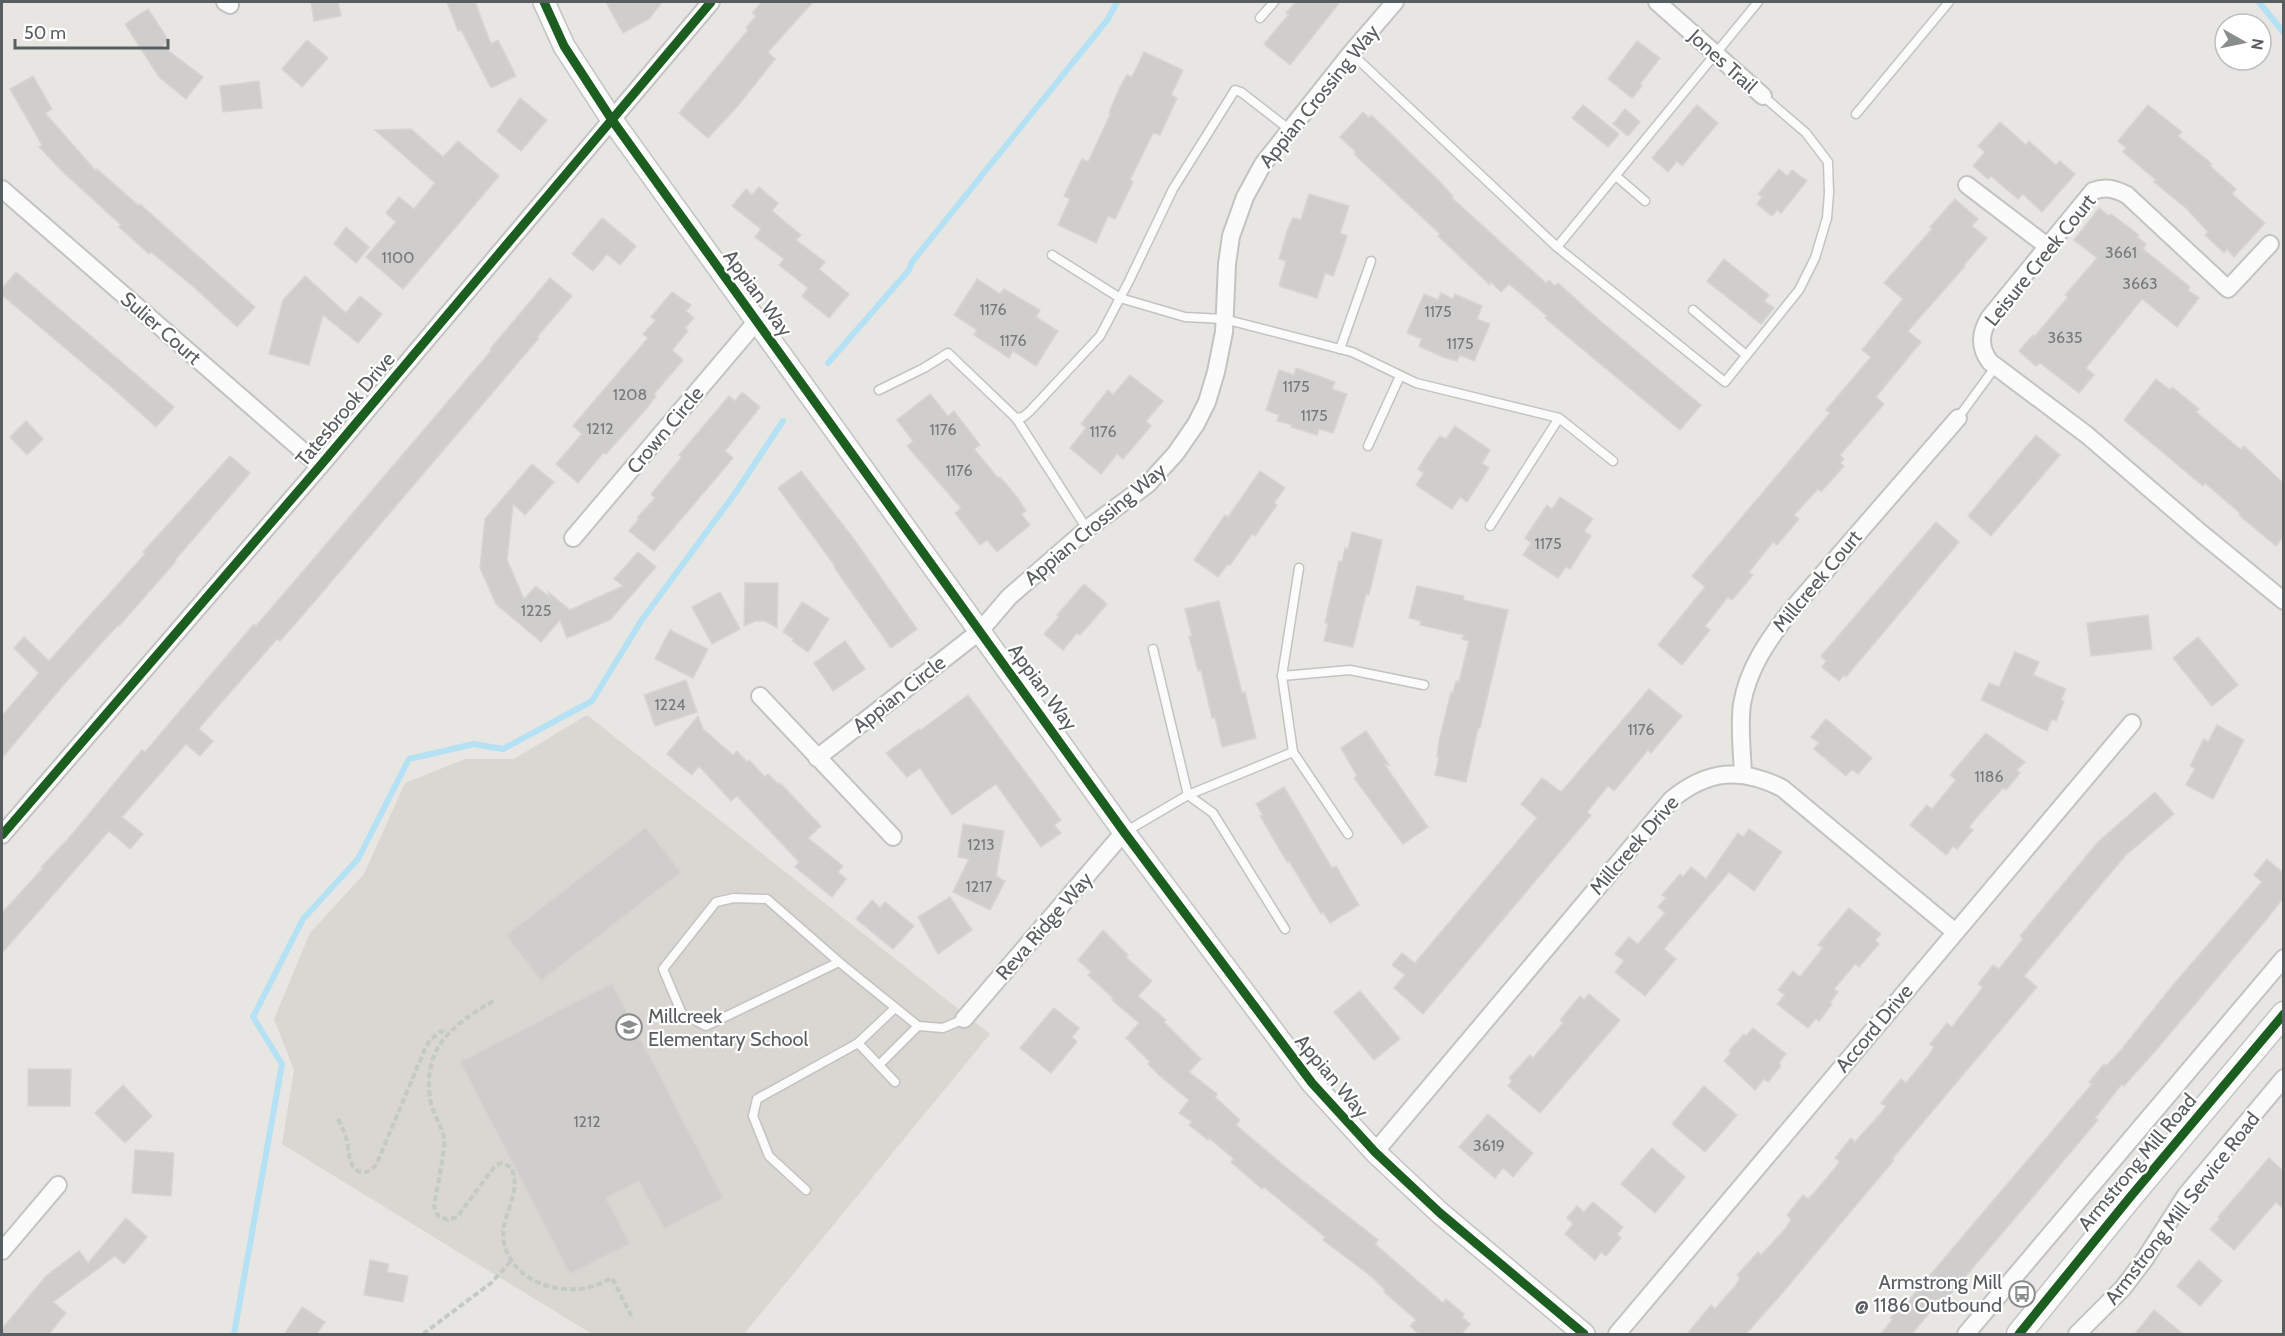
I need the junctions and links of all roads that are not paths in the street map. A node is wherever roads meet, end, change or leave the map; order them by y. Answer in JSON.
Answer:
{"nodes":[{"id":1,"x":544,"y":2,"type":"edge"},
{"id":2,"x":711,"y":2,"type":"edge"},
{"id":3,"x":1274,"y":2,"type":"edge"},
{"id":4,"x":1395,"y":2,"type":"edge"},
{"id":5,"x":1657,"y":2,"type":"edge"},
{"id":6,"x":1758,"y":2,"type":"edge"},
{"id":7,"x":1949,"y":2,"type":"edge"},
{"id":8,"x":1260,"y":18,"type":"dead end"},
{"id":9,"x":1351,"y":53,"type":"junction"},
{"id":10,"x":1715,"y":54,"type":"junction"},
{"id":11,"x":1763,"y":96,"type":"joint"},
{"id":12,"x":1856,"y":114,"type":"dead end"},
{"id":13,"x":612,"y":120,"type":"junction"},
{"id":14,"x":1290,"y":130,"type":"junction"},
{"id":15,"x":1616,"y":176,"type":"junction"},
{"id":16,"x":1967,"y":185,"type":"dead end"},
{"id":17,"x":2,"y":189,"type":"edge"},
{"id":18,"x":1645,"y":201,"type":"dead end"},
{"id":19,"x":2270,"y":244,"type":"dead end"},
{"id":20,"x":2047,"y":246,"type":"junction"},
{"id":21,"x":1557,"y":247,"type":"junction"},
{"id":22,"x":1052,"y":255,"type":"dead end"},
{"id":23,"x":1371,"y":261,"type":"dead end"},
{"id":24,"x":1120,"y":298,"type":"junction"},
{"id":25,"x":1694,"y":310,"type":"dead end"},
{"id":26,"x":1224,"y":319,"type":"junction"},
{"id":27,"x":756,"y":322,"type":"junction"},
{"id":28,"x":1340,"y":349,"type":"junction"},
{"id":29,"x":1746,"y":356,"type":"junction"},
{"id":30,"x":1996,"y":366,"type":"junction"},
{"id":31,"x":1400,"y":376,"type":"junction"},
{"id":32,"x":879,"y":390,"type":"dead end"},
{"id":33,"x":1016,"y":418,"type":"junction"},
{"id":34,"x":1559,"y":418,"type":"junction"},
{"id":35,"x":1958,"y":418,"type":"joint"},
{"id":36,"x":1368,"y":446,"type":"dead end"},
{"id":37,"x":1613,"y":461,"type":"dead end"},
{"id":38,"x":320,"y":466,"type":"junction"},
{"id":39,"x":1490,"y":526,"type":"dead end"},
{"id":40,"x":1087,"y":530,"type":"junction"},
{"id":41,"x":573,"y":538,"type":"dead end"},
{"id":42,"x":1299,"y":568,"type":"dead end"},
{"id":43,"x":2283,"y":601,"type":"edge"},
{"id":44,"x":980,"y":631,"type":"junction"},
{"id":45,"x":1153,"y":649,"type":"dead end"},
{"id":46,"x":1282,"y":676,"type":"junction"},
{"id":47,"x":1424,"y":685,"type":"dead end"},
{"id":48,"x":760,"y":696,"type":"dead end"},
{"id":49,"x":2132,"y":723,"type":"dead end"},
{"id":50,"x":1293,"y":752,"type":"junction"},
{"id":51,"x":817,"y":758,"type":"junction"},
{"id":52,"x":1743,"y":774,"type":"junction"},
{"id":53,"x":1188,"y":795,"type":"junction"},
{"id":54,"x":1124,"y":832,"type":"junction"},
{"id":55,"x":1348,"y":834,"type":"dead end"},
{"id":56,"x":2,"y":835,"type":"edge"},
{"id":57,"x":893,"y":837,"type":"dead end"},
{"id":58,"x":1285,"y":929,"type":"dead end"},
{"id":59,"x":1954,"y":931,"type":"junction"},
{"id":60,"x":2283,"y":958,"type":"edge"},
{"id":61,"x":839,"y":962,"type":"junction"},
{"id":62,"x":895,"y":1008,"type":"junction"},
{"id":63,"x":2283,"y":1014,"type":"edge"},
{"id":64,"x":964,"y":1019,"type":"joint"},
{"id":65,"x":918,"y":1026,"type":"junction"},
{"id":66,"x":858,"y":1043,"type":"junction"},
{"id":67,"x":879,"y":1065,"type":"junction"},
{"id":68,"x":2283,"y":1078,"type":"edge"},
{"id":69,"x":895,"y":1082,"type":"dead end"},
{"id":70,"x":1375,"y":1152,"type":"junction"},
{"id":71,"x":58,"y":1185,"type":"dead end"},
{"id":72,"x":806,"y":1190,"type":"dead end"},
{"id":73,"x":2,"y":1251,"type":"edge"},
{"id":74,"x":1584,"y":1335,"type":"edge"},
{"id":75,"x":1617,"y":1335,"type":"edge"},
{"id":76,"x":1966,"y":1335,"type":"edge"},
{"id":77,"x":2019,"y":1335,"type":"edge"},
{"id":78,"x":2077,"y":1335,"type":"edge"}],
"edges":[{"from":1,"to":13,"type":"street","name":"Appian Way"},
{"from":2,"to":13,"type":"street","name":"Tatesbrook Drive"},
{"from":3,"to":8,"type":"lane"},
{"from":4,"to":9,"type":"street","name":"Appian Crossing Way"},
{"from":5,"to":10,"type":"street","name":"Jones Trail"},
{"from":6,"to":10,"type":"lane"},
{"from":7,"to":12,"type":"lane"},
{"from":9,"to":14,"type":"street","name":"Appian Crossing Way"},
{"from":9,"to":21,"type":"lane"},
{"from":10,"to":11,"type":"street","name":"Jones Trail"},
{"from":10,"to":15,"type":"lane"},
{"from":11,"to":29,"type":"lane"},
{"from":13,"to":27,"type":"street","name":"Appian Way"},
{"from":13,"to":38,"type":"street","name":"Tatesbrook Drive"},
{"from":14,"to":24,"type":"lane"},
{"from":14,"to":26,"type":"street","name":"Appian Crossing Way"},
{"from":15,"to":18,"type":"lane"},
{"from":15,"to":21,"type":"lane"},
{"from":16,"to":20,"type":"street"},
{"from":17,"to":38,"type":"street","name":"Sulier Court"},
{"from":19,"to":20,"type":"street","name":"Leisure Creek Court"},
{"from":20,"to":30,"type":"street","name":"Leisure Creek Court"},
{"from":21,"to":29,"type":"lane"},
{"from":22,"to":24,"type":"lane"},
{"from":23,"to":28,"type":"lane"},
{"from":24,"to":26,"type":"lane"},
{"from":24,"to":33,"type":"lane"},
{"from":25,"to":29,"type":"lane"},
{"from":26,"to":28,"type":"lane"},
{"from":26,"to":40,"type":"street","name":"Appian Crossing Way"},
{"from":27,"to":41,"type":"street","name":"Crown Circle"},
{"from":27,"to":44,"type":"street","name":"Appian Way"},
{"from":28,"to":31,"type":"lane"},
{"from":30,"to":35,"type":"lane"},
{"from":30,"to":43,"type":"street","name":"Leisure Creek Court"},
{"from":31,"to":34,"type":"lane"},
{"from":31,"to":36,"type":"lane"},
{"from":32,"to":33,"type":"lane"},
{"from":33,"to":40,"type":"lane"},
{"from":34,"to":37,"type":"lane"},
{"from":34,"to":39,"type":"lane"},
{"from":35,"to":52,"type":"street","name":"Millcreek Court"},
{"from":38,"to":56,"type":"street","name":"Tatesbrook Drive"},
{"from":40,"to":44,"type":"street","name":"Appian Crossing Way"},
{"from":42,"to":46,"type":"lane"},
{"from":44,"to":51,"type":"street","name":"Appian Circle"},
{"from":44,"to":54,"type":"street","name":"Appian Way"},
{"from":45,"to":53,"type":"lane"},
{"from":46,"to":47,"type":"lane"},
{"from":46,"to":50,"type":"lane"},
{"from":48,"to":51,"type":"street"},
{"from":49,"to":59,"type":"street","name":"Accord Drive"},
{"from":50,"to":53,"type":"lane"},
{"from":50,"to":55,"type":"lane"},
{"from":51,"to":57,"type":"street"},
{"from":52,"to":59,"type":"street","name":"Millcreek Drive"},
{"from":52,"to":70,"type":"street","name":"Millcreek Drive"},
{"from":53,"to":54,"type":"lane"},
{"from":53,"to":58,"type":"lane"},
{"from":54,"to":64,"type":"street","name":"Reva Ridge Way"},
{"from":54,"to":70,"type":"street","name":"Appian Way"},
{"from":59,"to":75,"type":"street","name":"Accord Drive"},
{"from":60,"to":76,"type":"street"},
{"from":61,"to":61,"type":"lane"},
{"from":61,"to":62,"type":"lane"},
{"from":62,"to":65,"type":"lane"},
{"from":62,"to":66,"type":"lane"},
{"from":63,"to":77,"type":"main road","name":"Armstrong Mill Road"},
{"from":64,"to":65,"type":"lane"},
{"from":65,"to":67,"type":"lane"},
{"from":66,"to":67,"type":"lane"},
{"from":66,"to":72,"type":"lane"},
{"from":67,"to":69,"type":"lane"},
{"from":68,"to":78,"type":"street","name":"Armstrong Mill Service Road"},
{"from":70,"to":74,"type":"street","name":"Appian Way"},
{"from":71,"to":73,"type":"street"}]}
